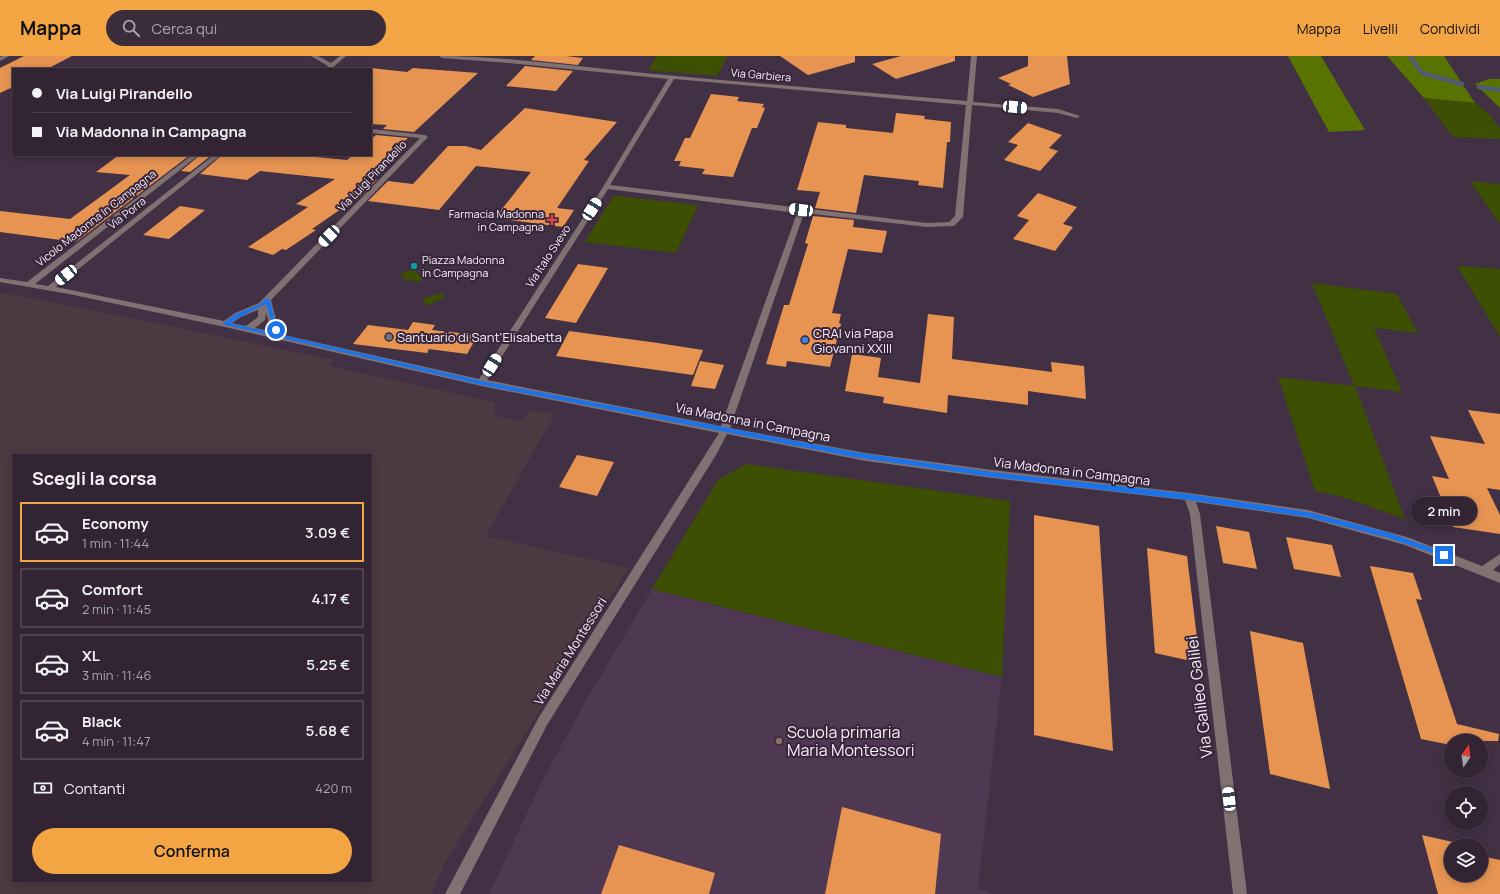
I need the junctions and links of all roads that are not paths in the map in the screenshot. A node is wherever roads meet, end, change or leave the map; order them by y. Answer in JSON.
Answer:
{"nodes":[{"id":1,"x":6,"y":56,"type":"edge"},
{"id":2,"x":314,"y":56,"type":"edge"},
{"id":3,"x":343,"y":56,"type":"edge"},
{"id":4,"x":442,"y":56,"type":"edge"},
{"id":5,"x":974,"y":56,"type":"edge"},
{"id":6,"x":0,"y":59,"type":"edge"},
{"id":7,"x":330,"y":67,"type":"edge"},
{"id":8,"x":671,"y":79,"type":"junction"},
{"id":9,"x":971,"y":103,"type":"junction"},
{"id":10,"x":1077,"y":116,"type":"dead end"},
{"id":11,"x":372,"y":131,"type":"edge"},
{"id":12,"x":195,"y":156,"type":"edge"},
{"id":13,"x":217,"y":156,"type":"edge"},
{"id":14,"x":606,"y":187,"type":"junction"},
{"id":15,"x":801,"y":210,"type":"junction"},
{"id":16,"x":0,"y":280,"type":"edge"},
{"id":17,"x":28,"y":285,"type":"junction"},
{"id":18,"x":49,"y":289,"type":"junction"},
{"id":19,"x":265,"y":303,"type":"junction"},
{"id":20,"x":225,"y":324,"type":"junction"},
{"id":21,"x":248,"y":329,"type":"junction"},
{"id":22,"x":282,"y":338,"type":"junction"},
{"id":23,"x":482,"y":383,"type":"junction"},
{"id":24,"x":725,"y":430,"type":"junction"},
{"id":25,"x":1189,"y":497,"type":"junction"},
{"id":26,"x":1500,"y":558,"type":"edge"},
{"id":27,"x":1484,"y":571,"type":"junction"},
{"id":28,"x":1500,"y":578,"type":"edge"},
{"id":29,"x":452,"y":894,"type":"edge"},
{"id":30,"x":1240,"y":894,"type":"edge"}],
"edges":[{"from":1,"to":6,"type":"street"},
{"from":2,"to":7,"type":"street"},
{"from":3,"to":7,"type":"street"},
{"from":4,"to":8,"type":"street","name":"Via Garbiera"},
{"from":5,"to":9,"type":"street"},
{"from":8,"to":9,"type":"street","name":"Via Garbiera"},
{"from":8,"to":14,"type":"street","name":"Via Italo Svevo"},
{"from":9,"to":10,"type":"street","name":"Via Garbiera"},
{"from":9,"to":15,"type":"street"},
{"from":11,"to":19,"type":"street","name":"Via Luigi Pirandello"},
{"from":12,"to":17,"type":"street","name":"Vicolo Madonna In Campagna"},
{"from":13,"to":18,"type":"street","name":"Via Porra"},
{"from":14,"to":15,"type":"street"},
{"from":14,"to":23,"type":"street","name":"Via Italo Svevo"},
{"from":15,"to":24,"type":"street","name":"Via Maria Montessori"},
{"from":16,"to":17,"type":"street","name":"Via Madonna in Campagna"},
{"from":17,"to":18,"type":"street","name":"Via Madonna in Campagna"},
{"from":18,"to":20,"type":"street","name":"Via Madonna in Campagna"},
{"from":19,"to":20,"type":"street","name":"Via Luigi Pirandello"},
{"from":19,"to":21,"type":"street","name":"Via Luigi Pirandello"},
{"from":19,"to":22,"type":"street"},
{"from":20,"to":21,"type":"street","name":"Via Madonna in Campagna"},
{"from":21,"to":22,"type":"street","name":"Via Madonna in Campagna"},
{"from":22,"to":23,"type":"street","name":"Via Madonna in Campagna"},
{"from":23,"to":24,"type":"street","name":"Via Madonna in Campagna"},
{"from":24,"to":25,"type":"street","name":"Via Madonna in Campagna"},
{"from":24,"to":29,"type":"street","name":"Via Maria Montessori"},
{"from":25,"to":27,"type":"street","name":"Via Madonna in Campagna"},
{"from":25,"to":30,"type":"street","name":"Via Galileo Galilei"},
{"from":26,"to":27,"type":"street"},
{"from":27,"to":28,"type":"street","name":"Via Madonna in Campagna"}]}
